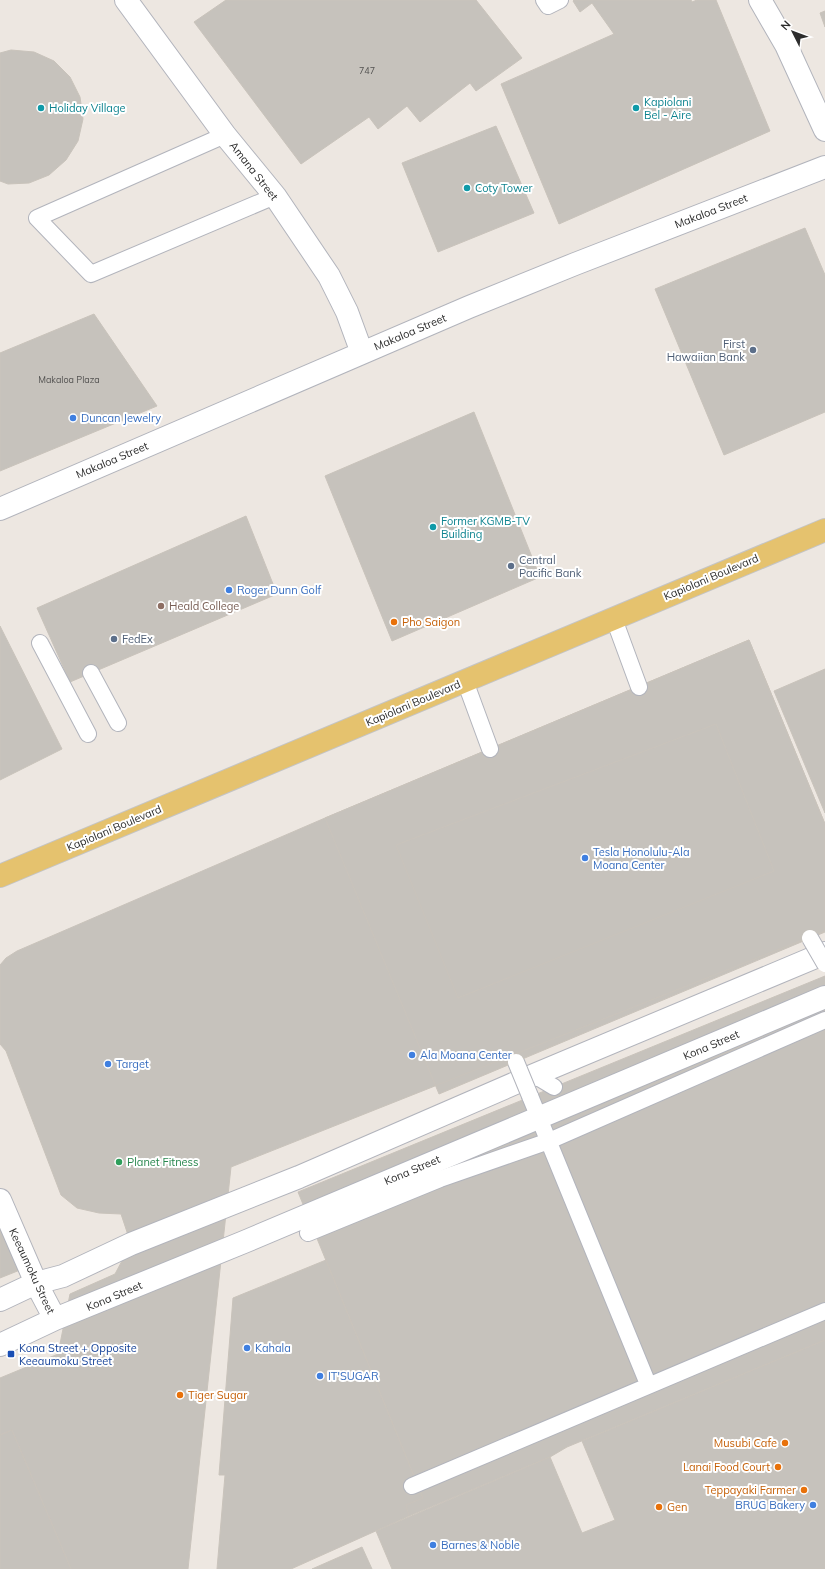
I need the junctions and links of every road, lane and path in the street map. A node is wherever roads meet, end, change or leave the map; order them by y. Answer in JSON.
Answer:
{"nodes":[{"id":1,"x":126,"y":0,"type":"edge"},
{"id":2,"x":544,"y":0,"type":"edge"},
{"id":3,"x":560,"y":0,"type":"edge"},
{"id":4,"x":760,"y":0,"type":"edge"},
{"id":5,"x":825,"y":130,"type":"edge"},
{"id":6,"x":225,"y":135,"type":"junction"},
{"id":7,"x":825,"y":167,"type":"edge"},
{"id":8,"x":275,"y":196,"type":"junction"},
{"id":9,"x":362,"y":353,"type":"junction"},
{"id":10,"x":0,"y":509,"type":"edge"},
{"id":11,"x":825,"y":530,"type":"edge"},
{"id":12,"x":614,"y":619,"type":"junction"},
{"id":13,"x":40,"y":643,"type":"dead end"},
{"id":14,"x":91,"y":673,"type":"dead end"},
{"id":15,"x":465,"y":681,"type":"junction"},
{"id":16,"x":639,"y":687,"type":"dead end"},
{"id":17,"x":118,"y":723,"type":"dead end"},
{"id":18,"x":88,"y":734,"type":"dead end"},
{"id":19,"x":490,"y":750,"type":"dead end"},
{"id":20,"x":0,"y":876,"type":"edge"},
{"id":21,"x":818,"y":946,"type":"edge"},
{"id":22,"x":825,"y":964,"type":"edge"},
{"id":23,"x":825,"y":996,"type":"edge"},
{"id":24,"x":825,"y":1020,"type":"edge"},
{"id":25,"x":783,"y":1039,"type":"junction"},
{"id":26,"x":516,"y":1062,"type":"dead end"},
{"id":27,"x":617,"y":1075,"type":"dead end"},
{"id":28,"x":532,"y":1086,"type":"junction"},
{"id":29,"x":554,"y":1087,"type":"dead end"},
{"id":30,"x":549,"y":1141,"type":"junction"},
{"id":31,"x":0,"y":1200,"type":"edge"},
{"id":32,"x":308,"y":1233,"type":"dead end"},
{"id":33,"x":36,"y":1284,"type":"junction"},
{"id":34,"x":0,"y":1300,"type":"edge"},
{"id":35,"x":825,"y":1311,"type":"edge"},
{"id":36,"x":55,"y":1319,"type":"junction"},
{"id":37,"x":0,"y":1345,"type":"edge"},
{"id":38,"x":648,"y":1384,"type":"dead end"},
{"id":39,"x":412,"y":1486,"type":"dead end"}],
"edges":[{"from":1,"to":6,"type":"street","name":"Amana Street"},
{"from":2,"to":3,"type":"lane"},
{"from":4,"to":5,"type":"street"},
{"from":6,"to":8,"type":"street","name":"Amana Street"},
{"from":6,"to":8,"type":"lane"},
{"from":7,"to":9,"type":"street","name":"Makaloa Street"},
{"from":8,"to":9,"type":"street","name":"Amana Street"},
{"from":9,"to":10,"type":"street","name":"Makaloa Street"},
{"from":11,"to":12,"type":"main road","name":"Kapiolani Boulevard"},
{"from":12,"to":15,"type":"main road","name":"Kapiolani Boulevard"},
{"from":12,"to":16,"type":"lane"},
{"from":13,"to":18,"type":"lane"},
{"from":14,"to":17,"type":"lane"},
{"from":15,"to":19,"type":"lane"},
{"from":15,"to":20,"type":"main road","name":"Kapiolani Boulevard"},
{"from":21,"to":22,"type":"lane","bridge":true},
{"from":21,"to":28,"type":"street"},
{"from":23,"to":36,"type":"street","name":"Kona Street"},
{"from":24,"to":25,"type":"lane"},
{"from":25,"to":27,"type":"lane"},
{"from":25,"to":30,"type":"lane"},
{"from":26,"to":28,"type":"lane","bridge":true},
{"from":28,"to":29,"type":"lane"},
{"from":28,"to":30,"type":"lane"},
{"from":28,"to":33,"type":"street"},
{"from":30,"to":32,"type":"lane"},
{"from":30,"to":38,"type":"lane"},
{"from":31,"to":33,"type":"street","name":"Keeaumoku Street"},
{"from":33,"to":34,"type":"street"},
{"from":33,"to":36,"type":"street","name":"Keeaumoku Street"},
{"from":35,"to":39,"type":"lane"},
{"from":36,"to":37,"type":"street","name":"Kona Street"}]}
